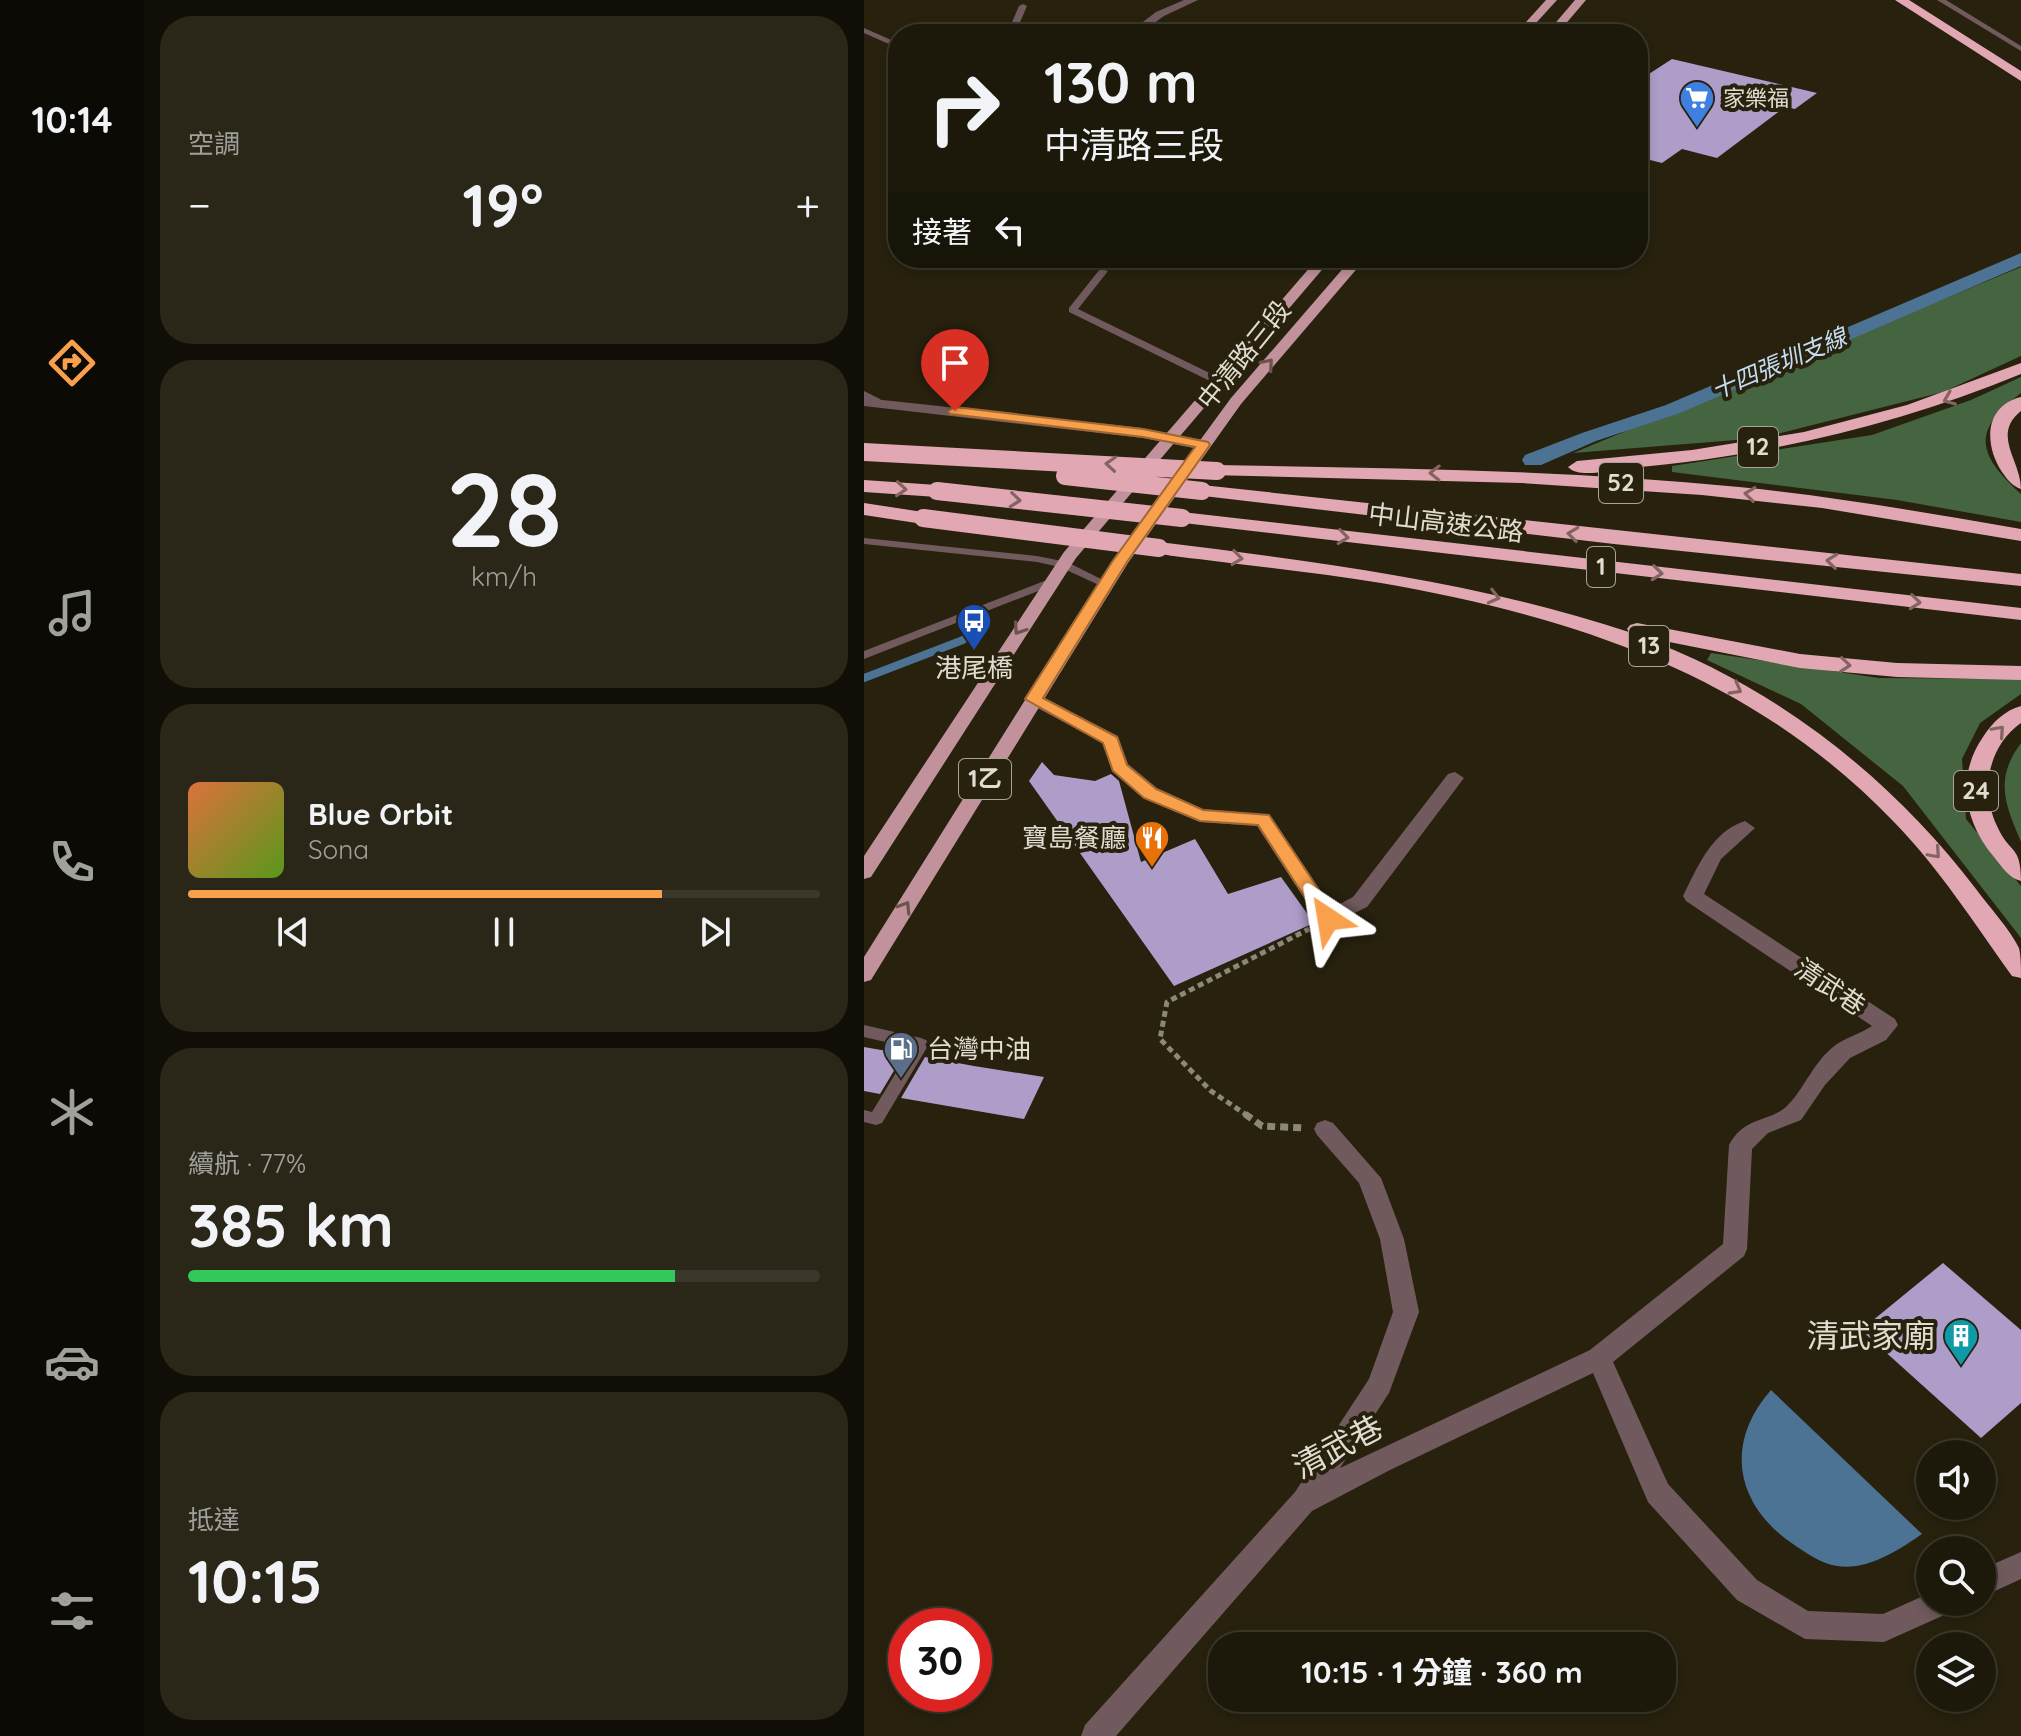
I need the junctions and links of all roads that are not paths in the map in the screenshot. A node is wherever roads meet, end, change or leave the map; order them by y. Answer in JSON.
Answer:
{"nodes":[{"id":1,"x":1193,"y":0,"type":"edge"},
{"id":2,"x":1552,"y":0,"type":"edge"},
{"id":3,"x":1581,"y":0,"type":"edge"},
{"id":4,"x":1901,"y":0,"type":"edge"},
{"id":5,"x":1920,"y":0,"type":"edge"},
{"id":6,"x":1941,"y":0,"type":"edge"},
{"id":7,"x":1023,"y":6,"type":"dead end"},
{"id":8,"x":1015,"y":24,"type":"edge"},
{"id":9,"x":1146,"y":24,"type":"edge"},
{"id":10,"x":1529,"y":24,"type":"edge"},
{"id":11,"x":1560,"y":24,"type":"edge"},
{"id":12,"x":864,"y":30,"type":"edge"},
{"id":13,"x":888,"y":41,"type":"edge"},
{"id":14,"x":2021,"y":49,"type":"edge"},
{"id":15,"x":2021,"y":63,"type":"edge"},
{"id":16,"x":2021,"y":77,"type":"edge"},
{"id":17,"x":1316,"y":268,"type":"edge"},
{"id":18,"x":1350,"y":268,"type":"edge"},
{"id":19,"x":1103,"y":271,"type":"dead end"},
{"id":20,"x":2021,"y":368,"type":"edge"},
{"id":21,"x":1220,"y":382,"type":"junction"},
{"id":22,"x":868,"y":399,"type":"edge"},
{"id":23,"x":2021,"y":402,"type":"edge"},
{"id":24,"x":1171,"y":438,"type":"junction"},
{"id":25,"x":1203,"y":445,"type":"junction"},
{"id":26,"x":864,"y":453,"type":"edge"},
{"id":27,"x":1484,"y":474,"type":"junction"},
{"id":28,"x":2021,"y":483,"type":"edge"},
{"id":29,"x":864,"y":486,"type":"edge"},
{"id":30,"x":864,"y":509,"type":"edge"},
{"id":31,"x":2021,"y":535,"type":"edge"},
{"id":32,"x":864,"y":541,"type":"edge"},
{"id":33,"x":1063,"y":564,"type":"junction"},
{"id":34,"x":2021,"y":580,"type":"edge"},
{"id":35,"x":1052,"y":582,"type":"junction"},
{"id":36,"x":1105,"y":584,"type":"junction"},
{"id":37,"x":1548,"y":611,"type":"junction"},
{"id":38,"x":2021,"y":614,"type":"edge"},
{"id":39,"x":864,"y":655,"type":"edge"},
{"id":40,"x":2021,"y":673,"type":"edge"},
{"id":41,"x":1034,"y":699,"type":"junction"},
{"id":42,"x":2021,"y":713,"type":"edge"},
{"id":43,"x":1455,"y":778,"type":"dead end"},
{"id":44,"x":1745,"y":828,"type":"dead end"},
{"id":45,"x":864,"y":872,"type":"edge"},
{"id":46,"x":2021,"y":873,"type":"edge"},
{"id":47,"x":2021,"y":969,"type":"edge"},
{"id":48,"x":864,"y":974,"type":"edge"},
{"id":49,"x":864,"y":1031,"type":"edge"},
{"id":50,"x":864,"y":1116,"type":"edge"},
{"id":51,"x":1325,"y":1129,"type":"road end"},
{"id":52,"x":1599,"y":1358,"type":"junction"},
{"id":53,"x":1302,"y":1502,"type":"junction"},
{"id":54,"x":2021,"y":1565,"type":"edge"},
{"id":55,"x":1996,"y":1577,"type":"edge"},
{"id":56,"x":1916,"y":1613,"type":"edge"},
{"id":57,"x":1096,"y":1736,"type":"edge"}],
"edges":[{"from":1,"to":9,"type":"street"},
{"from":2,"to":10,"type":"main road"},
{"from":3,"to":11,"type":"main road"},
{"from":4,"to":16,"type":"highway"},
{"from":5,"to":15,"type":"highway"},
{"from":6,"to":14,"type":"lane"},
{"from":7,"to":8,"type":"lane"},
{"from":12,"to":13,"type":"lane"},
{"from":17,"to":21,"type":"main road","name":"中清路三段","number":"1乙"},
{"from":25,"to":18,"type":"main road","name":"中清路三段","number":"1乙","one_way":true},
{"from":19,"to":21,"type":"lane"},
{"from":20,"to":27,"type":"highway","number":"12","one_way":true},
{"from":21,"to":24,"type":"main road","name":"中清路三段","number":"1乙"},
{"from":22,"to":24,"type":"street"},
{"from":23,"to":28,"type":"highway"},
{"from":24,"to":25,"type":"street"},
{"from":24,"to":33,"type":"main road","name":"中清路三段","number":"1乙"},
{"from":25,"to":36,"type":"main road","name":"中清路三段","number":"1乙"},
{"from":27,"to":26,"type":"highway","number":"52","one_way":true,"bridge":true},
{"from":34,"to":26,"type":"highway","name":"中山高速公路","number":"1","one_way":true,"bridge":true},
{"from":31,"to":27,"type":"highway","number":"52","one_way":true},
{"from":29,"to":38,"type":"highway","name":"中山高速公路","number":"1","one_way":true,"bridge":true},
{"from":30,"to":37,"type":"highway","number":"13","one_way":true,"bridge":true},
{"from":32,"to":33,"type":"lane"},
{"from":33,"to":35,"type":"main road","name":"中清路三段","number":"1乙"},
{"from":33,"to":36,"type":"lane"},
{"from":35,"to":39,"type":"lane"},
{"from":35,"to":45,"type":"main road","name":"中清路三段","number":"1乙","one_way":true},
{"from":36,"to":41,"type":"main road","name":"中清路三段","number":"1乙"},
{"from":37,"to":40,"type":"highway","one_way":true},
{"from":37,"to":47,"type":"highway","number":"13","one_way":true},
{"from":41,"to":43,"type":"street"},
{"from":48,"to":41,"type":"main road","name":"中清路三段","number":"1乙","one_way":true},
{"from":46,"to":42,"type":"highway","number":"24","one_way":true},
{"from":44,"to":52,"type":"street","name":"清武巷"},
{"from":49,"to":50,"type":"lane"},
{"from":51,"to":53,"type":"street"},
{"from":52,"to":53,"type":"street","name":"清武巷"},
{"from":52,"to":56,"type":"street"},
{"from":53,"to":57,"type":"street","name":"清武巷"},
{"from":54,"to":55,"type":"street"}]}
